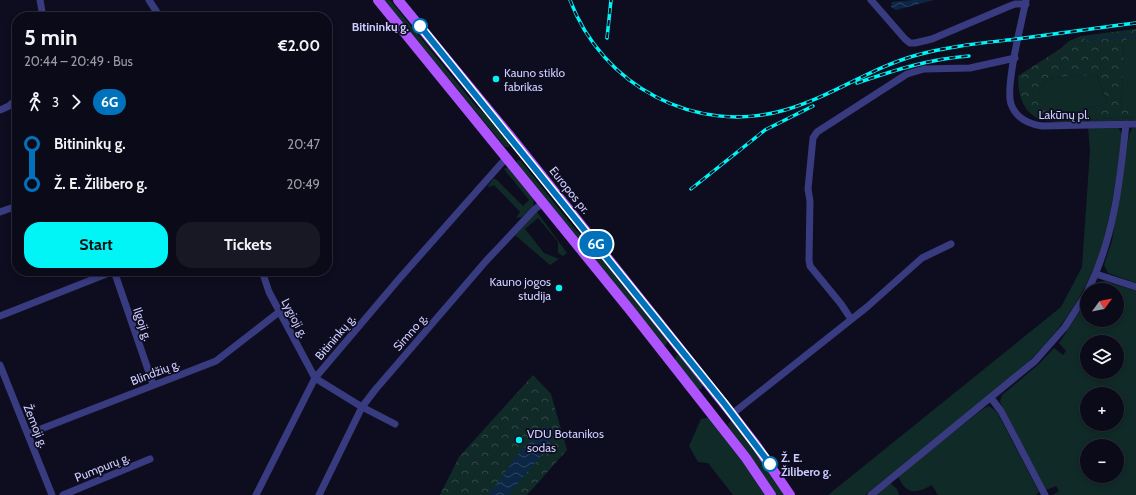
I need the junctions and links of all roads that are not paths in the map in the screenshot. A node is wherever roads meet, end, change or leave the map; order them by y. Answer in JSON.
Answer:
{"nodes":[{"id":1,"x":40,"y":0,"type":"edge"},
{"id":2,"x":149,"y":0,"type":"edge"},
{"id":3,"x":378,"y":0,"type":"edge"},
{"id":4,"x":398,"y":0,"type":"edge"},
{"id":5,"x":871,"y":0,"type":"edge"},
{"id":6,"x":1026,"y":2,"type":"edge"},
{"id":7,"x":42,"y":12,"type":"edge"},
{"id":8,"x":157,"y":12,"type":"edge"},
{"id":9,"x":1015,"y":58,"type":"junction"},
{"id":10,"x":12,"y":103,"type":"edge"},
{"id":11,"x":0,"y":110,"type":"edge"},
{"id":12,"x":1126,"y":124,"type":"junction"},
{"id":13,"x":1136,"y":124,"type":"edge"},
{"id":14,"x":507,"y":157,"type":"junction"},
{"id":15,"x":527,"y":158,"type":"junction"},
{"id":16,"x":543,"y":203,"type":"junction"},
{"id":17,"x":12,"y":208,"type":"edge"},
{"id":18,"x":0,"y":212,"type":"edge"},
{"id":19,"x":951,"y":244,"type":"dead end"},
{"id":20,"x":1096,"y":274,"type":"junction"},
{"id":21,"x":101,"y":276,"type":"edge"},
{"id":22,"x":116,"y":276,"type":"edge"},
{"id":23,"x":264,"y":276,"type":"edge"},
{"id":24,"x":1092,"y":283,"type":"edge"},
{"id":25,"x":1136,"y":287,"type":"edge"},
{"id":26,"x":1080,"y":304,"type":"edge"},
{"id":27,"x":279,"y":312,"type":"junction"},
{"id":28,"x":0,"y":316,"type":"edge"},
{"id":29,"x":851,"y":319,"type":"junction"},
{"id":30,"x":677,"y":346,"type":"junction"},
{"id":31,"x":665,"y":355,"type":"junction"},
{"id":32,"x":0,"y":365,"type":"edge"},
{"id":33,"x":316,"y":378,"type":"junction"},
{"id":34,"x":153,"y":384,"type":"junction"},
{"id":35,"x":991,"y":398,"type":"junction"},
{"id":36,"x":362,"y":407,"type":"junction"},
{"id":37,"x":732,"y":414,"type":"junction"},
{"id":38,"x":395,"y":424,"type":"dead end"},
{"id":39,"x":719,"y":424,"type":"junction"},
{"id":40,"x":28,"y":434,"type":"junction"},
{"id":41,"x":150,"y":459,"type":"dead end"},
{"id":42,"x":52,"y":495,"type":"edge"},
{"id":43,"x":63,"y":495,"type":"edge"},
{"id":44,"x":256,"y":495,"type":"edge"},
{"id":45,"x":319,"y":495,"type":"edge"},
{"id":46,"x":771,"y":495,"type":"edge"},
{"id":47,"x":790,"y":495,"type":"edge"},
{"id":48,"x":871,"y":495,"type":"edge"},
{"id":49,"x":1044,"y":495,"type":"edge"}],
"edges":[{"from":1,"to":7,"type":"street"},
{"from":2,"to":8,"type":"street"},
{"from":3,"to":14,"type":"main road"},
{"from":4,"to":15,"type":"main road","name":"Europos pr."},
{"from":5,"to":6,"type":"street"},
{"from":6,"to":9,"type":"street","name":"Lakūnų pl."},
{"from":9,"to":12,"type":"street","name":"Lakūnų pl."},
{"from":9,"to":29,"type":"street"},
{"from":10,"to":11,"type":"street"},
{"from":12,"to":13,"type":"street","name":"Lakūnų pl."},
{"from":12,"to":20,"type":"street"},
{"from":14,"to":15,"type":"main road"},
{"from":14,"to":16,"type":"main road"},
{"from":14,"to":33,"type":"street","name":"Bitininkų g."},
{"from":15,"to":30,"type":"main road","name":"Europos pr."},
{"from":16,"to":31,"type":"main road"},
{"from":16,"to":36,"type":"street","name":"Simno g."},
{"from":17,"to":18,"type":"street"},
{"from":19,"to":29,"type":"street"},
{"from":20,"to":24,"type":"street"},
{"from":20,"to":25,"type":"street"},
{"from":21,"to":28,"type":"street"},
{"from":22,"to":34,"type":"street","name":"Ilgoji g."},
{"from":23,"to":27,"type":"street","name":"Lygioji g."},
{"from":26,"to":35,"type":"street"},
{"from":27,"to":33,"type":"street","name":"Lygioji g."},
{"from":27,"to":34,"type":"street","name":"Blindžių g."},
{"from":29,"to":37,"type":"street"},
{"from":30,"to":31,"type":"main road"},
{"from":30,"to":37,"type":"main road","name":"Europos pr."},
{"from":31,"to":39,"type":"main road"},
{"from":32,"to":40,"type":"street","name":"Žemoji g."},
{"from":33,"to":36,"type":"street","name":"Lygioji g."},
{"from":33,"to":44,"type":"street","name":"Bitininkų g."},
{"from":34,"to":40,"type":"street","name":"Blindžių g."},
{"from":35,"to":48,"type":"street"},
{"from":35,"to":49,"type":"street"},
{"from":36,"to":38,"type":"street","name":"Lygioji g."},
{"from":36,"to":45,"type":"street","name":"Simno g."},
{"from":37,"to":39,"type":"main road"},
{"from":37,"to":47,"type":"main road","name":"Europos pr."},
{"from":39,"to":46,"type":"main road"},
{"from":40,"to":42,"type":"street","name":"Žemoji g."},
{"from":41,"to":43,"type":"street","name":"Pumpurų g."}]}
